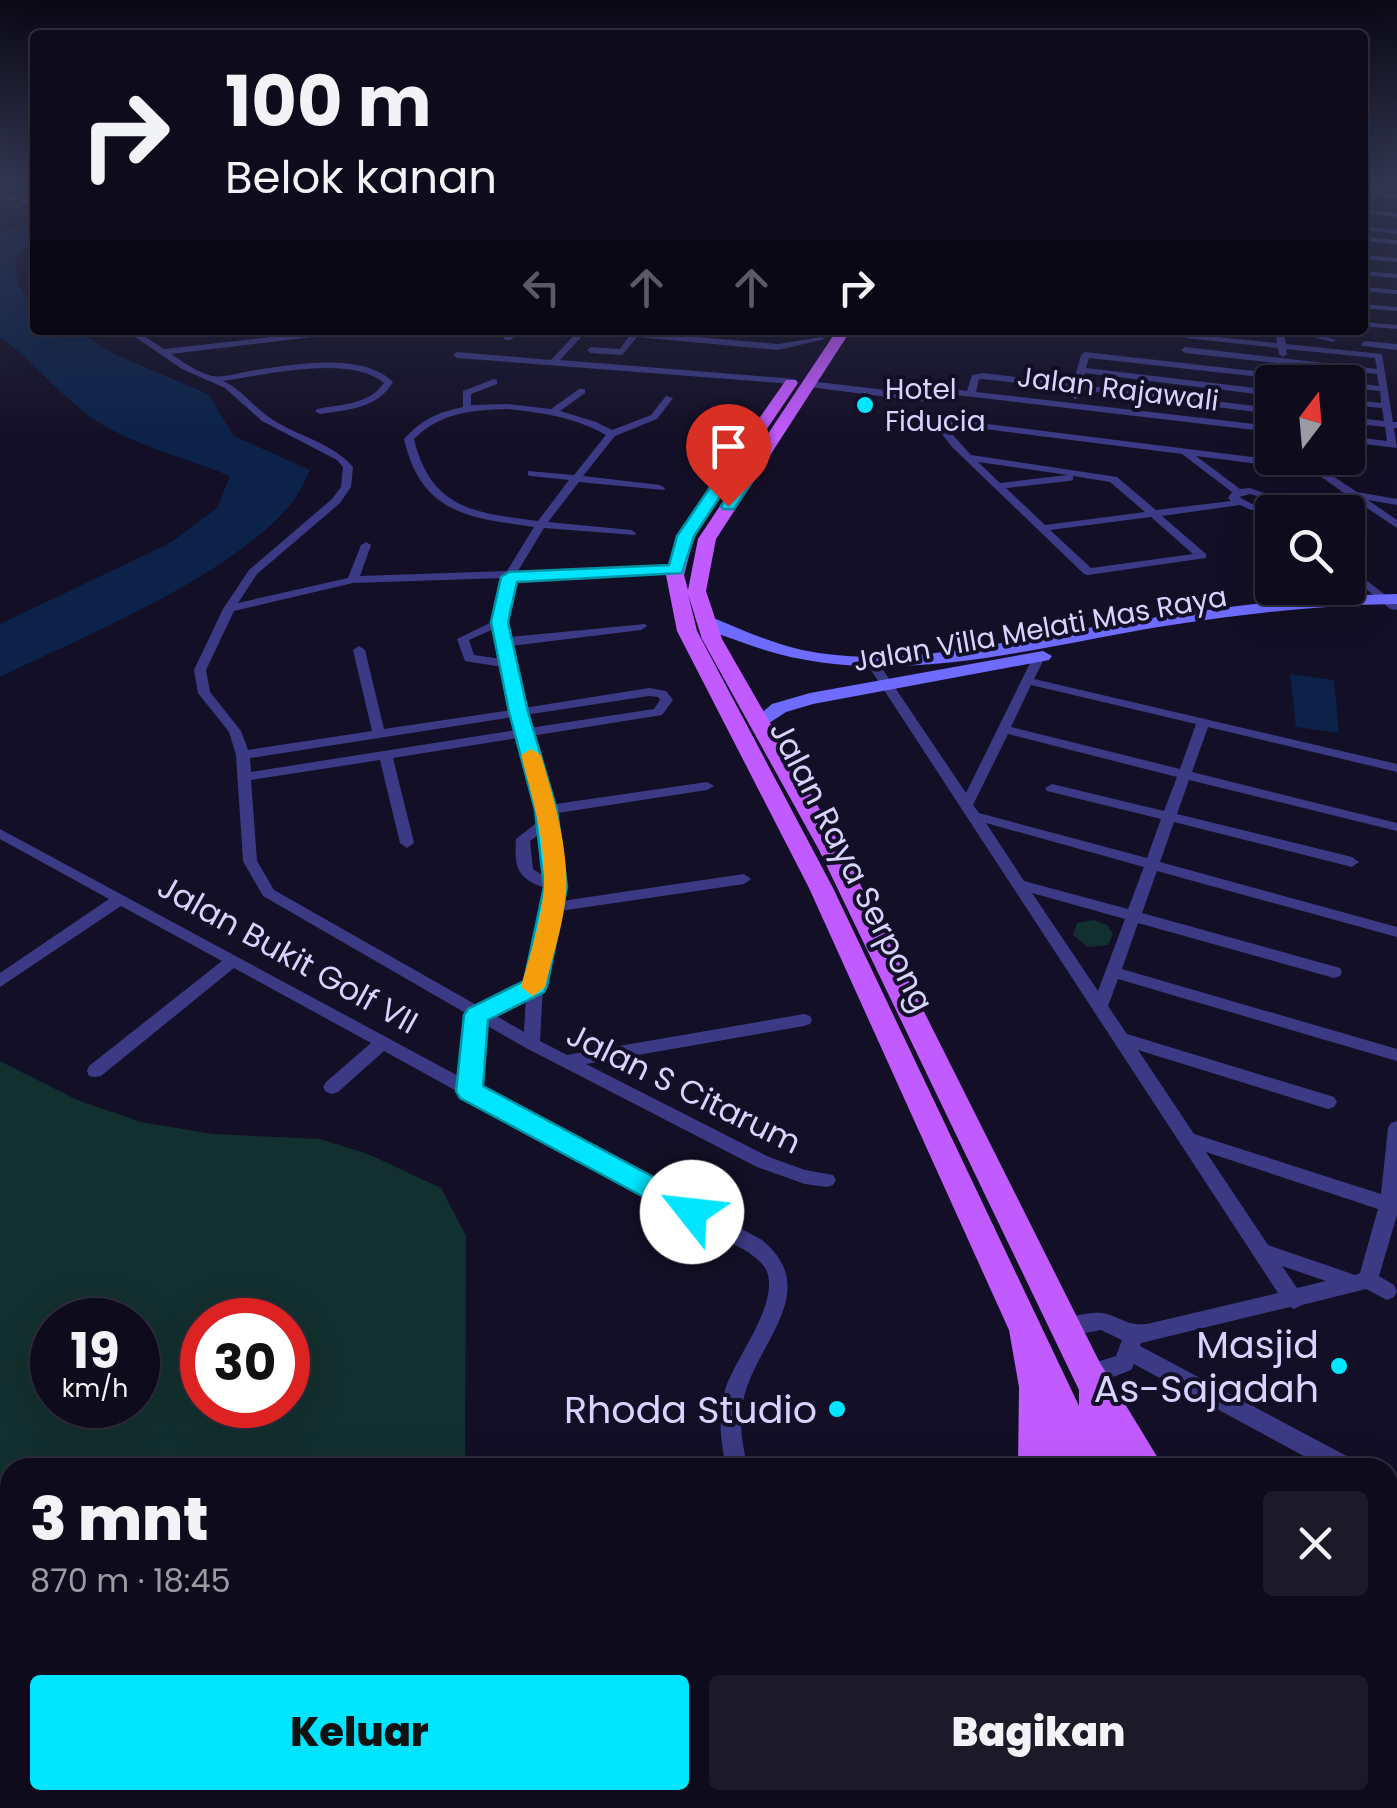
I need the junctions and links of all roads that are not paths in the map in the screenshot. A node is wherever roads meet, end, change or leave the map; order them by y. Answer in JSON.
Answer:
{"nodes":[{"id":1,"x":1368,"y":274,"type":"edge"},
{"id":2,"x":1397,"y":276,"type":"edge"},
{"id":3,"x":1368,"y":290,"type":"edge"},
{"id":4,"x":1397,"y":292,"type":"edge"},
{"id":5,"x":1368,"y":307,"type":"edge"},
{"id":6,"x":1397,"y":310,"type":"edge"},
{"id":7,"x":1368,"y":325,"type":"edge"},
{"id":8,"x":1397,"y":327,"type":"edge"},
{"id":9,"x":138,"y":335,"type":"edge"},
{"id":10,"x":312,"y":335,"type":"edge"},
{"id":11,"x":429,"y":335,"type":"edge"},
{"id":12,"x":581,"y":335,"type":"edge"},
{"id":13,"x":634,"y":335,"type":"edge"},
{"id":14,"x":647,"y":335,"type":"edge"},
{"id":15,"x":824,"y":335,"type":"edge"},
{"id":16,"x":840,"y":335,"type":"edge"},
{"id":17,"x":1186,"y":335,"type":"edge"},
{"id":18,"x":1201,"y":335,"type":"edge"},
{"id":19,"x":1277,"y":335,"type":"edge"},
{"id":20,"x":1306,"y":335,"type":"edge"},
{"id":21,"x":418,"y":342,"type":"dead end"},
{"id":22,"x":1283,"y":346,"type":"junction"},
{"id":23,"x":1397,"y":347,"type":"edge"},
{"id":24,"x":590,"y":350,"type":"dead end"},
{"id":25,"x":1184,"y":350,"type":"junction"},
{"id":26,"x":164,"y":352,"type":"junction"},
{"id":27,"x":458,"y":356,"type":"dead end"},
{"id":28,"x":1283,"y":361,"type":"junction"},
{"id":29,"x":554,"y":362,"type":"junction"},
{"id":30,"x":1283,"y":365,"type":"edge"},
{"id":31,"x":1182,"y":366,"type":"junction"},
{"id":32,"x":1080,"y":370,"type":"junction"},
{"id":33,"x":1382,"y":372,"type":"junction"},
{"id":34,"x":1255,"y":376,"type":"edge"},
{"id":35,"x":216,"y":379,"type":"junction"},
{"id":36,"x":494,"y":382,"type":"dead end"},
{"id":37,"x":1181,"y":382,"type":"junction"},
{"id":38,"x":801,"y":383,"type":"junction"},
{"id":39,"x":1365,"y":387,"type":"edge"},
{"id":40,"x":1077,"y":388,"type":"junction"},
{"id":41,"x":1384,"y":389,"type":"junction"},
{"id":42,"x":582,"y":391,"type":"dead end"},
{"id":43,"x":1255,"y":391,"type":"edge"},
{"id":44,"x":971,"y":393,"type":"junction"},
{"id":45,"x":670,"y":398,"type":"dead end"},
{"id":46,"x":1178,"y":400,"type":"junction"},
{"id":47,"x":1365,"y":404,"type":"edge"},
{"id":48,"x":467,"y":406,"type":"junction"},
{"id":49,"x":1386,"y":406,"type":"junction"},
{"id":50,"x":1072,"y":407,"type":"junction"},
{"id":51,"x":525,"y":409,"type":"junction"},
{"id":52,"x":1255,"y":409,"type":"edge"},
{"id":53,"x":320,"y":410,"type":"dead end"},
{"id":54,"x":550,"y":414,"type":"junction"},
{"id":55,"x":1177,"y":418,"type":"junction"},
{"id":56,"x":578,"y":420,"type":"junction"},
{"id":57,"x":1365,"y":422,"type":"edge"},
{"id":58,"x":1393,"y":425,"type":"edge"},
{"id":59,"x":1255,"y":428,"type":"edge"},
{"id":60,"x":612,"y":434,"type":"junction"},
{"id":61,"x":1365,"y":440,"type":"edge"},
{"id":62,"x":1394,"y":444,"type":"edge"},
{"id":63,"x":1182,"y":450,"type":"junction"},
{"id":64,"x":1196,"y":452,"type":"junction"},
{"id":65,"x":750,"y":457,"type":"junction"},
{"id":66,"x":970,"y":458,"type":"junction"},
{"id":67,"x":531,"y":472,"type":"dead end"},
{"id":68,"x":1089,"y":476,"type":"junction"},
{"id":69,"x":576,"y":478,"type":"junction"},
{"id":70,"x":999,"y":486,"type":"junction"},
{"id":71,"x":660,"y":488,"type":"dead end"},
{"id":72,"x":1242,"y":495,"type":"junction"},
{"id":73,"x":1356,"y":495,"type":"edge"},
{"id":74,"x":1365,"y":497,"type":"edge"},
{"id":75,"x":1255,"y":500,"type":"edge"},
{"id":76,"x":1255,"y":500,"type":"edge"},
{"id":77,"x":1365,"y":501,"type":"edge"},
{"id":78,"x":1397,"y":502,"type":"edge"},
{"id":79,"x":1156,"y":514,"type":"junction"},
{"id":80,"x":542,"y":524,"type":"junction"},
{"id":81,"x":1397,"y":524,"type":"edge"},
{"id":82,"x":1044,"y":528,"type":"junction"},
{"id":83,"x":631,"y":534,"type":"dead end"},
{"id":84,"x":366,"y":545,"type":"dead end"},
{"id":85,"x":676,"y":572,"type":"junction"},
{"id":86,"x":509,"y":577,"type":"junction"},
{"id":87,"x":354,"y":580,"type":"junction"},
{"id":88,"x":1365,"y":584,"type":"edge"},
{"id":89,"x":1365,"y":590,"type":"edge"},
{"id":90,"x":1387,"y":603,"type":"edge"},
{"id":91,"x":229,"y":609,"type":"junction"},
{"id":92,"x":705,"y":621,"type":"junction"},
{"id":93,"x":500,"y":622,"type":"junction"},
{"id":94,"x":641,"y":626,"type":"dead end"},
{"id":95,"x":504,"y":643,"type":"junction"},
{"id":96,"x":360,"y":650,"type":"dead end"},
{"id":97,"x":1039,"y":657,"type":"junction"},
{"id":98,"x":871,"y":661,"type":"junction"},
{"id":99,"x":508,"y":664,"type":"junction"},
{"id":100,"x":1028,"y":681,"type":"junction"},
{"id":101,"x":887,"y":685,"type":"junction"},
{"id":102,"x":518,"y":712,"type":"junction"},
{"id":103,"x":1203,"y":722,"type":"junction"},
{"id":104,"x":760,"y":723,"type":"junction"},
{"id":105,"x":1008,"y":726,"type":"junction"},
{"id":106,"x":526,"y":732,"type":"junction"},
{"id":107,"x":379,"y":734,"type":"junction"},
{"id":108,"x":385,"y":754,"type":"junction"},
{"id":109,"x":243,"y":755,"type":"junction"},
{"id":110,"x":1397,"y":768,"type":"edge"},
{"id":111,"x":1185,"y":769,"type":"junction"},
{"id":112,"x":244,"y":777,"type":"junction"},
{"id":113,"x":707,"y":786,"type":"dead end"},
{"id":114,"x":1052,"y":788,"type":"dead end"},
{"id":115,"x":971,"y":810,"type":"junction"},
{"id":116,"x":547,"y":815,"type":"junction"},
{"id":117,"x":1170,"y":816,"type":"junction"},
{"id":118,"x":1397,"y":817,"type":"edge"},
{"id":119,"x":1397,"y":827,"type":"edge"},
{"id":120,"x":5,"y":842,"type":"edge"},
{"id":121,"x":407,"y":843,"type":"dead end"},
{"id":122,"x":1352,"y":862,"type":"dead end"},
{"id":123,"x":1154,"y":864,"type":"junction"},
{"id":124,"x":744,"y":880,"type":"dead end"},
{"id":125,"x":1019,"y":884,"type":"junction"},
{"id":126,"x":556,"y":887,"type":"junction"},
{"id":127,"x":120,"y":899,"type":"junction"},
{"id":128,"x":553,"y":907,"type":"junction"},
{"id":129,"x":1134,"y":915,"type":"junction"},
{"id":130,"x":1397,"y":932,"type":"edge"},
{"id":131,"x":234,"y":960,"type":"junction"},
{"id":132,"x":1114,"y":972,"type":"junction"},
{"id":133,"x":1334,"y":972,"type":"dead end"},
{"id":134,"x":0,"y":981,"type":"edge"},
{"id":135,"x":535,"y":986,"type":"junction"},
{"id":136,"x":1100,"y":1005,"type":"junction"},
{"id":137,"x":476,"y":1015,"type":"junction"},
{"id":138,"x":804,"y":1020,"type":"dead end"},
{"id":139,"x":1122,"y":1040,"type":"junction"},
{"id":140,"x":382,"y":1043,"type":"junction"},
{"id":141,"x":532,"y":1044,"type":"junction"},
{"id":142,"x":1397,"y":1055,"type":"edge"},
{"id":143,"x":566,"y":1062,"type":"junction"},
{"id":144,"x":95,"y":1071,"type":"dead end"},
{"id":145,"x":332,"y":1087,"type":"dead end"},
{"id":146,"x":469,"y":1091,"type":"junction"},
{"id":147,"x":1328,"y":1102,"type":"dead end"},
{"id":148,"x":1397,"y":1128,"type":"edge"},
{"id":149,"x":1188,"y":1139,"type":"junction"},
{"id":150,"x":826,"y":1180,"type":"dead end"},
{"id":151,"x":1393,"y":1206,"type":"edge"},
{"id":152,"x":1262,"y":1252,"type":"junction"},
{"id":153,"x":1364,"y":1282,"type":"junction"},
{"id":154,"x":1387,"y":1291,"type":"dead end"},
{"id":155,"x":1294,"y":1300,"type":"junction"},
{"id":156,"x":1064,"y":1328,"type":"junction"},
{"id":157,"x":1026,"y":1330,"type":"junction"},
{"id":158,"x":1126,"y":1338,"type":"junction"},
{"id":159,"x":1092,"y":1382,"type":"junction"},
{"id":160,"x":735,"y":1458,"type":"edge"},
{"id":161,"x":1036,"y":1458,"type":"edge"},
{"id":162,"x":1070,"y":1458,"type":"edge"},
{"id":163,"x":1106,"y":1458,"type":"edge"},
{"id":164,"x":1140,"y":1458,"type":"edge"},
{"id":165,"x":1331,"y":1458,"type":"edge"}],
"edges":[{"from":1,"to":2,"type":"street"},
{"from":3,"to":4,"type":"street"},
{"from":5,"to":6,"type":"street"},
{"from":7,"to":8,"type":"street"},
{"from":9,"to":26,"type":"street"},
{"from":10,"to":26,"type":"street"},
{"from":11,"to":21,"type":"street"},
{"from":12,"to":29,"type":"street"},
{"from":13,"to":24,"type":"street"},
{"from":14,"to":15,"type":"street"},
{"from":15,"to":38,"type":"main road","name":"Jalan Raya Serpong"},
{"from":16,"to":38,"type":"main road","name":"Jalan Raya Serpong"},
{"from":17,"to":25,"type":"street"},
{"from":18,"to":22,"type":"street"},
{"from":19,"to":22,"type":"street"},
{"from":20,"to":23,"type":"street"},
{"from":22,"to":28,"type":"street"},
{"from":22,"to":33,"type":"street"},
{"from":25,"to":28,"type":"street"},
{"from":25,"to":31,"type":"street"},
{"from":26,"to":35,"type":"street"},
{"from":27,"to":29,"type":"street","name":"Jalan Rajawali"},
{"from":28,"to":30,"type":"street"},
{"from":28,"to":33,"type":"street"},
{"from":29,"to":38,"type":"street","name":"Jalan Rajawali"},
{"from":31,"to":32,"type":"street"},
{"from":31,"to":34,"type":"street"},
{"from":31,"to":37,"type":"street"},
{"from":32,"to":37,"type":"street"},
{"from":32,"to":40,"type":"street"},
{"from":33,"to":41,"type":"street"},
{"from":35,"to":53,"type":"street"},
{"from":35,"to":91,"type":"street"},
{"from":36,"to":48,"type":"street"},
{"from":37,"to":43,"type":"street"},
{"from":37,"to":46,"type":"street"},
{"from":38,"to":44,"type":"street","name":"Jalan Rajawali"},
{"from":38,"to":65,"type":"main road","name":"Jalan Raya Serpong"},
{"from":39,"to":41,"type":"street"},
{"from":40,"to":44,"type":"street"},
{"from":40,"to":46,"type":"street"},
{"from":40,"to":50,"type":"street"},
{"from":41,"to":49,"type":"street"},
{"from":42,"to":54,"type":"street"},
{"from":44,"to":50,"type":"street","name":"Jalan Rajawali"},
{"from":45,"to":60,"type":"street"},
{"from":46,"to":52,"type":"street"},
{"from":46,"to":55,"type":"street"},
{"from":47,"to":49,"type":"street"},
{"from":48,"to":51,"type":"street"},
{"from":48,"to":80,"type":"street"},
{"from":49,"to":58,"type":"street"},
{"from":50,"to":55,"type":"street","name":"Jalan Rajawali"},
{"from":51,"to":54,"type":"street"},
{"from":51,"to":56,"type":"street"},
{"from":54,"to":56,"type":"street"},
{"from":55,"to":59,"type":"street","name":"Jalan Rajawali"},
{"from":56,"to":60,"type":"street"},
{"from":57,"to":58,"type":"street"},
{"from":58,"to":62,"type":"street"},
{"from":60,"to":69,"type":"street"},
{"from":61,"to":62,"type":"street"},
{"from":63,"to":64,"type":"street"},
{"from":63,"to":66,"type":"street"},
{"from":63,"to":72,"type":"street"},
{"from":64,"to":72,"type":"street"},
{"from":64,"to":73,"type":"street"},
{"from":65,"to":85,"type":"main road","name":"Jalan Raya Serpong"},
{"from":65,"to":92,"type":"main road","name":"Jalan Raya Serpong"},
{"from":66,"to":68,"type":"street"},
{"from":66,"to":70,"type":"street"},
{"from":67,"to":69,"type":"street"},
{"from":68,"to":70,"type":"street"},
{"from":68,"to":79,"type":"street"},
{"from":69,"to":71,"type":"street"},
{"from":69,"to":80,"type":"street"},
{"from":70,"to":82,"type":"street"},
{"from":72,"to":75,"type":"street"},
{"from":72,"to":76,"type":"street"},
{"from":72,"to":79,"type":"street"},
{"from":74,"to":78,"type":"street"},
{"from":77,"to":81,"type":"street"},
{"from":79,"to":82,"type":"street"},
{"from":79,"to":82,"type":"street"},
{"from":80,"to":83,"type":"street"},
{"from":80,"to":86,"type":"street"},
{"from":84,"to":87,"type":"street"},
{"from":85,"to":86,"type":"street"},
{"from":85,"to":157,"type":"main road","name":"Jalan Raya Serpong"},
{"from":86,"to":87,"type":"street"},
{"from":86,"to":93,"type":"street"},
{"from":87,"to":91,"type":"street"},
{"from":88,"to":90,"type":"street"},
{"from":89,"to":90,"type":"street"},
{"from":90,"to":97,"type":"street","name":"Jalan Villa Melati Mas Raya"},
{"from":90,"to":98,"type":"street","name":"Jalan Villa Melati Mas Raya"},
{"from":91,"to":109,"type":"street","name":"Jalan S Citarum"},
{"from":92,"to":98,"type":"street","name":"Jalan Villa Melati Mas Raya"},
{"from":92,"to":104,"type":"main road","name":"Jalan Raya Serpong"},
{"from":93,"to":95,"type":"street"},
{"from":93,"to":99,"type":"street"},
{"from":94,"to":95,"type":"street"},
{"from":95,"to":99,"type":"street"},
{"from":96,"to":107,"type":"street"},
{"from":97,"to":100,"type":"street"},
{"from":97,"to":101,"type":"street","name":"Jalan Villa Melati Mas Raya"},
{"from":98,"to":101,"type":"street"},
{"from":99,"to":102,"type":"street"},
{"from":100,"to":103,"type":"street"},
{"from":100,"to":105,"type":"street"},
{"from":101,"to":104,"type":"street","name":"Jalan Villa Melati Mas Raya"},
{"from":101,"to":115,"type":"street"},
{"from":102,"to":106,"type":"street"},
{"from":102,"to":106,"type":"street"},
{"from":102,"to":107,"type":"street"},
{"from":103,"to":110,"type":"street"},
{"from":103,"to":111,"type":"street"},
{"from":104,"to":156,"type":"main road","name":"Jalan Raya Serpong"},
{"from":105,"to":111,"type":"street"},
{"from":105,"to":115,"type":"street"},
{"from":106,"to":108,"type":"street"},
{"from":106,"to":116,"type":"street"},
{"from":107,"to":109,"type":"street"},
{"from":108,"to":112,"type":"street"},
{"from":108,"to":121,"type":"street"},
{"from":109,"to":112,"type":"street","name":"Jalan S Citarum"},
{"from":111,"to":117,"type":"street"},
{"from":111,"to":118,"type":"street"},
{"from":111,"to":119,"type":"street"},
{"from":112,"to":137,"type":"street","name":"Jalan S Citarum"},
{"from":113,"to":116,"type":"street"},
{"from":114,"to":117,"type":"street"},
{"from":115,"to":123,"type":"street"},
{"from":115,"to":125,"type":"street"},
{"from":116,"to":126,"type":"street"},
{"from":116,"to":126,"type":"street"},
{"from":117,"to":122,"type":"street"},
{"from":117,"to":123,"type":"street"},
{"from":120,"to":127,"type":"street","name":"Jalan Bukit Golf VII"},
{"from":123,"to":129,"type":"street"},
{"from":123,"to":130,"type":"street"},
{"from":124,"to":128,"type":"street"},
{"from":125,"to":129,"type":"street"},
{"from":125,"to":136,"type":"street"},
{"from":126,"to":128,"type":"street"},
{"from":127,"to":131,"type":"street","name":"Jalan Bukit Golf VII"},
{"from":127,"to":134,"type":"street"},
{"from":128,"to":135,"type":"street"},
{"from":129,"to":132,"type":"street"},
{"from":129,"to":133,"type":"street"},
{"from":131,"to":140,"type":"street","name":"Jalan Bukit Golf VII"},
{"from":131,"to":144,"type":"street"},
{"from":132,"to":136,"type":"street"},
{"from":132,"to":142,"type":"street"},
{"from":135,"to":137,"type":"street"},
{"from":135,"to":141,"type":"street"},
{"from":136,"to":139,"type":"street"},
{"from":137,"to":141,"type":"street","name":"Jalan S Citarum"},
{"from":137,"to":146,"type":"street"},
{"from":138,"to":143,"type":"street"},
{"from":139,"to":147,"type":"street"},
{"from":139,"to":149,"type":"street"},
{"from":140,"to":145,"type":"street"},
{"from":140,"to":146,"type":"street","name":"Jalan Bukit Golf VII"},
{"from":141,"to":143,"type":"street","name":"Jalan S Citarum"},
{"from":143,"to":150,"type":"street","name":"Jalan S Citarum"},
{"from":146,"to":160,"type":"street","name":"Jalan Bukit Golf VII"},
{"from":148,"to":151,"type":"street"},
{"from":149,"to":151,"type":"street"},
{"from":149,"to":152,"type":"street"},
{"from":151,"to":153,"type":"street"},
{"from":152,"to":153,"type":"street"},
{"from":152,"to":155,"type":"street"},
{"from":153,"to":154,"type":"street"},
{"from":153,"to":155,"type":"street"},
{"from":155,"to":158,"type":"street"},
{"from":156,"to":158,"type":"street"},
{"from":156,"to":159,"type":"main road","name":"Jalan Raya Serpong"},
{"from":157,"to":161,"type":"main road","name":"Jalan Raya Serpong"},
{"from":157,"to":162,"type":"main road"},
{"from":158,"to":159,"type":"street"},
{"from":158,"to":165,"type":"street"},
{"from":159,"to":163,"type":"main road"},
{"from":159,"to":164,"type":"main road","name":"Jalan Raya Serpong"}]}
